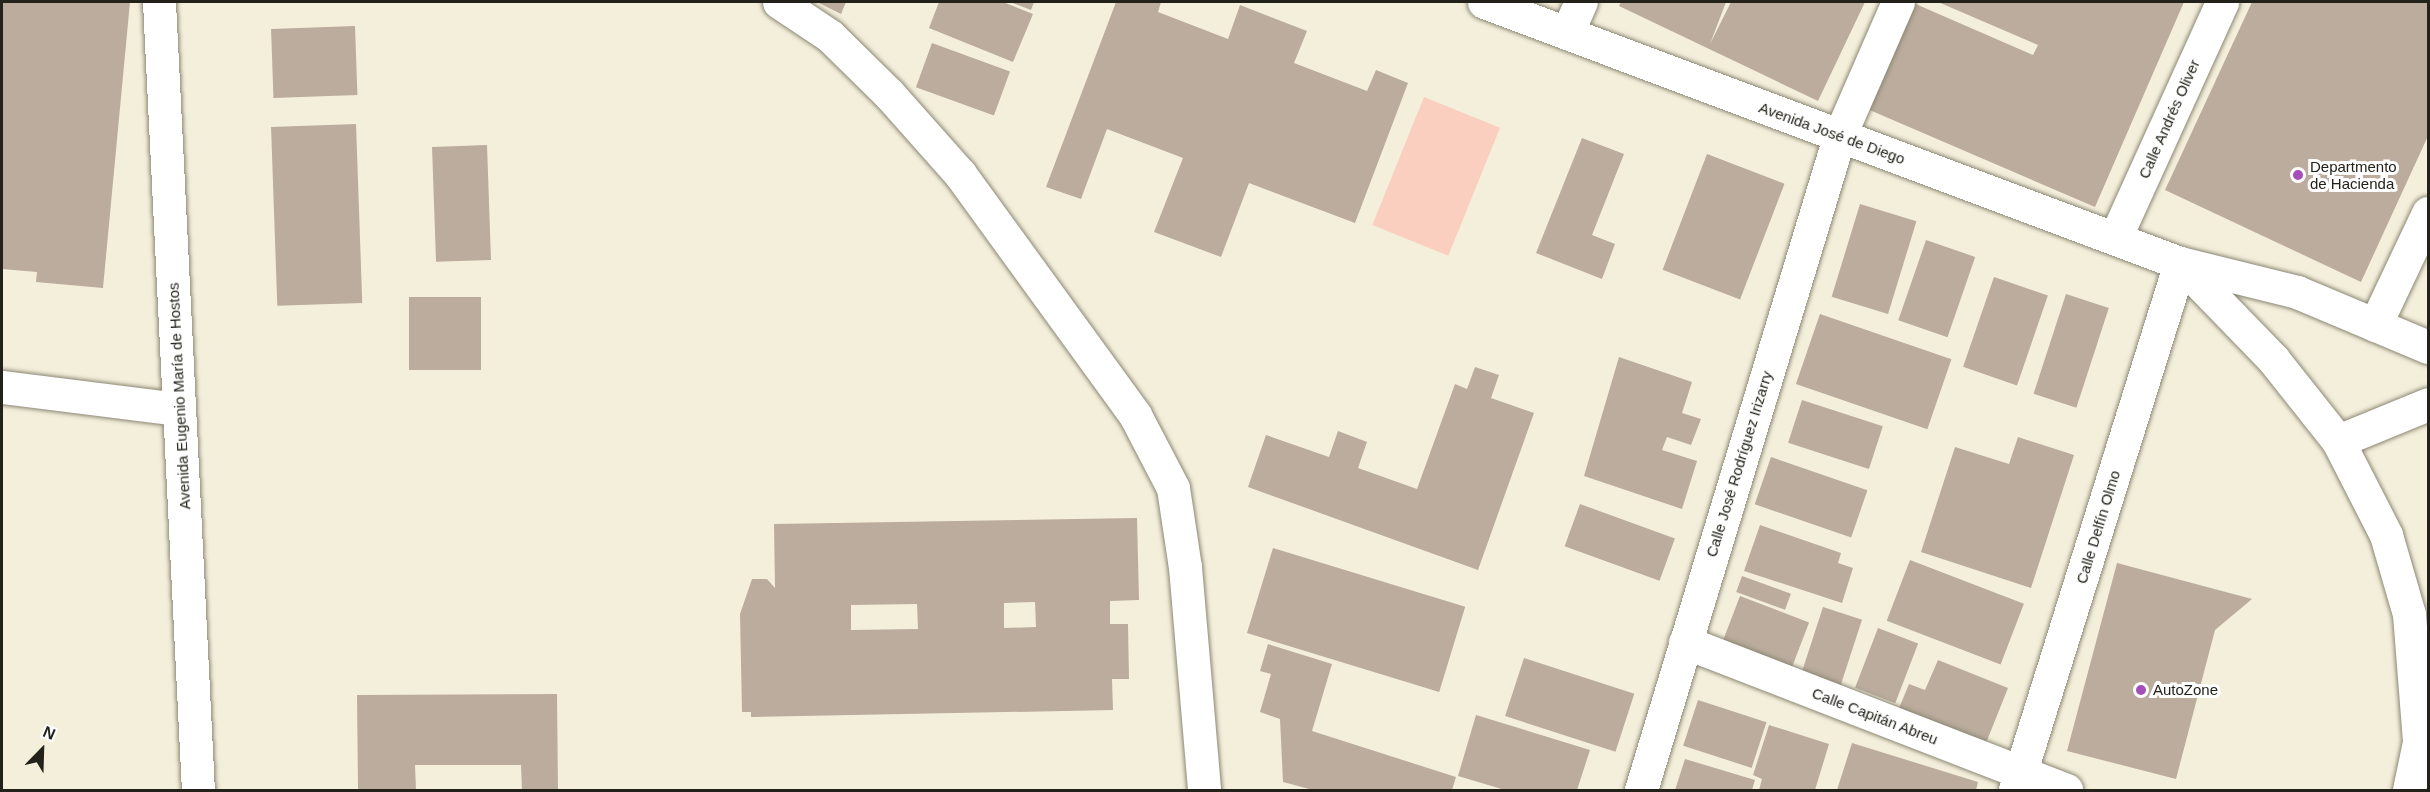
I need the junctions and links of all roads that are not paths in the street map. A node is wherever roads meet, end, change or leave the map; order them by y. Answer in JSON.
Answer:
{"nodes":[{"id":1,"x":159,"y":2,"type":"edge"},
{"id":2,"x":779,"y":2,"type":"edge"},
{"id":3,"x":1484,"y":2,"type":"edge"},
{"id":4,"x":1581,"y":2,"type":"edge"},
{"id":5,"x":1898,"y":2,"type":"edge"},
{"id":6,"x":2222,"y":2,"type":"edge"},
{"id":7,"x":1567,"y":33,"type":"junction"},
{"id":8,"x":1839,"y":137,"type":"junction"},
{"id":9,"x":2428,"y":213,"type":"edge"},
{"id":10,"x":2116,"y":236,"type":"junction"},
{"id":11,"x":2180,"y":263,"type":"junction"},
{"id":12,"x":2375,"y":325,"type":"junction"},
{"id":13,"x":2428,"y":346,"type":"edge"},
{"id":14,"x":2,"y":387,"type":"edge"},
{"id":15,"x":2428,"y":404,"type":"edge"},
{"id":16,"x":179,"y":409,"type":"junction"},
{"id":17,"x":2338,"y":441,"type":"junction"},
{"id":18,"x":1685,"y":642,"type":"junction"},
{"id":19,"x":2424,"y":727,"type":"edge"},
{"id":20,"x":2018,"y":782,"type":"edge"},
{"id":21,"x":198,"y":790,"type":"edge"},
{"id":22,"x":1203,"y":790,"type":"edge"},
{"id":23,"x":1641,"y":790,"type":"edge"},
{"id":24,"x":2066,"y":790,"type":"edge"},
{"id":25,"x":2409,"y":790,"type":"edge"}],
"edges":[{"from":1,"to":16,"type":"street","name":"Avenida Eugenio María de Hostos"},
{"from":2,"to":22,"type":"street"},
{"from":3,"to":7,"type":"street","name":"Avenida José de Diego"},
{"from":4,"to":7,"type":"street"},
{"from":5,"to":8,"type":"street","name":"Calle José Rodríguez Irizarry"},
{"from":6,"to":10,"type":"street","name":"Calle Andrés Oliver"},
{"from":7,"to":8,"type":"street","name":"Avenida José de Diego"},
{"from":8,"to":10,"type":"street","name":"Avenida José de Diego"},
{"from":8,"to":18,"type":"street","name":"Calle José Rodríguez Irizarry"},
{"from":9,"to":12,"type":"street"},
{"from":10,"to":11,"type":"street","name":"Avenida José de Diego"},
{"from":11,"to":12,"type":"street","name":"Avenida José de Diego"},
{"from":11,"to":17,"type":"street","name":"Avenida José de Diego"},
{"from":11,"to":20,"type":"street","name":"Calle Delfín Olmo"},
{"from":12,"to":13,"type":"street","name":"Avenida José de Diego"},
{"from":14,"to":16,"type":"street"},
{"from":15,"to":17,"type":"street"},
{"from":16,"to":21,"type":"street","name":"Avenida Eugenio María de Hostos"},
{"from":17,"to":19,"type":"street","name":"Avenida José de Diego"},
{"from":18,"to":20,"type":"street","name":"Calle Capitán Abreu"},
{"from":18,"to":23,"type":"street","name":"Calle José Rodríguez Irizarry"},
{"from":19,"to":25,"type":"street","name":"Avenida José de Diego"},
{"from":20,"to":24,"type":"street","name":"Calle Capitán Abreu"}]}
